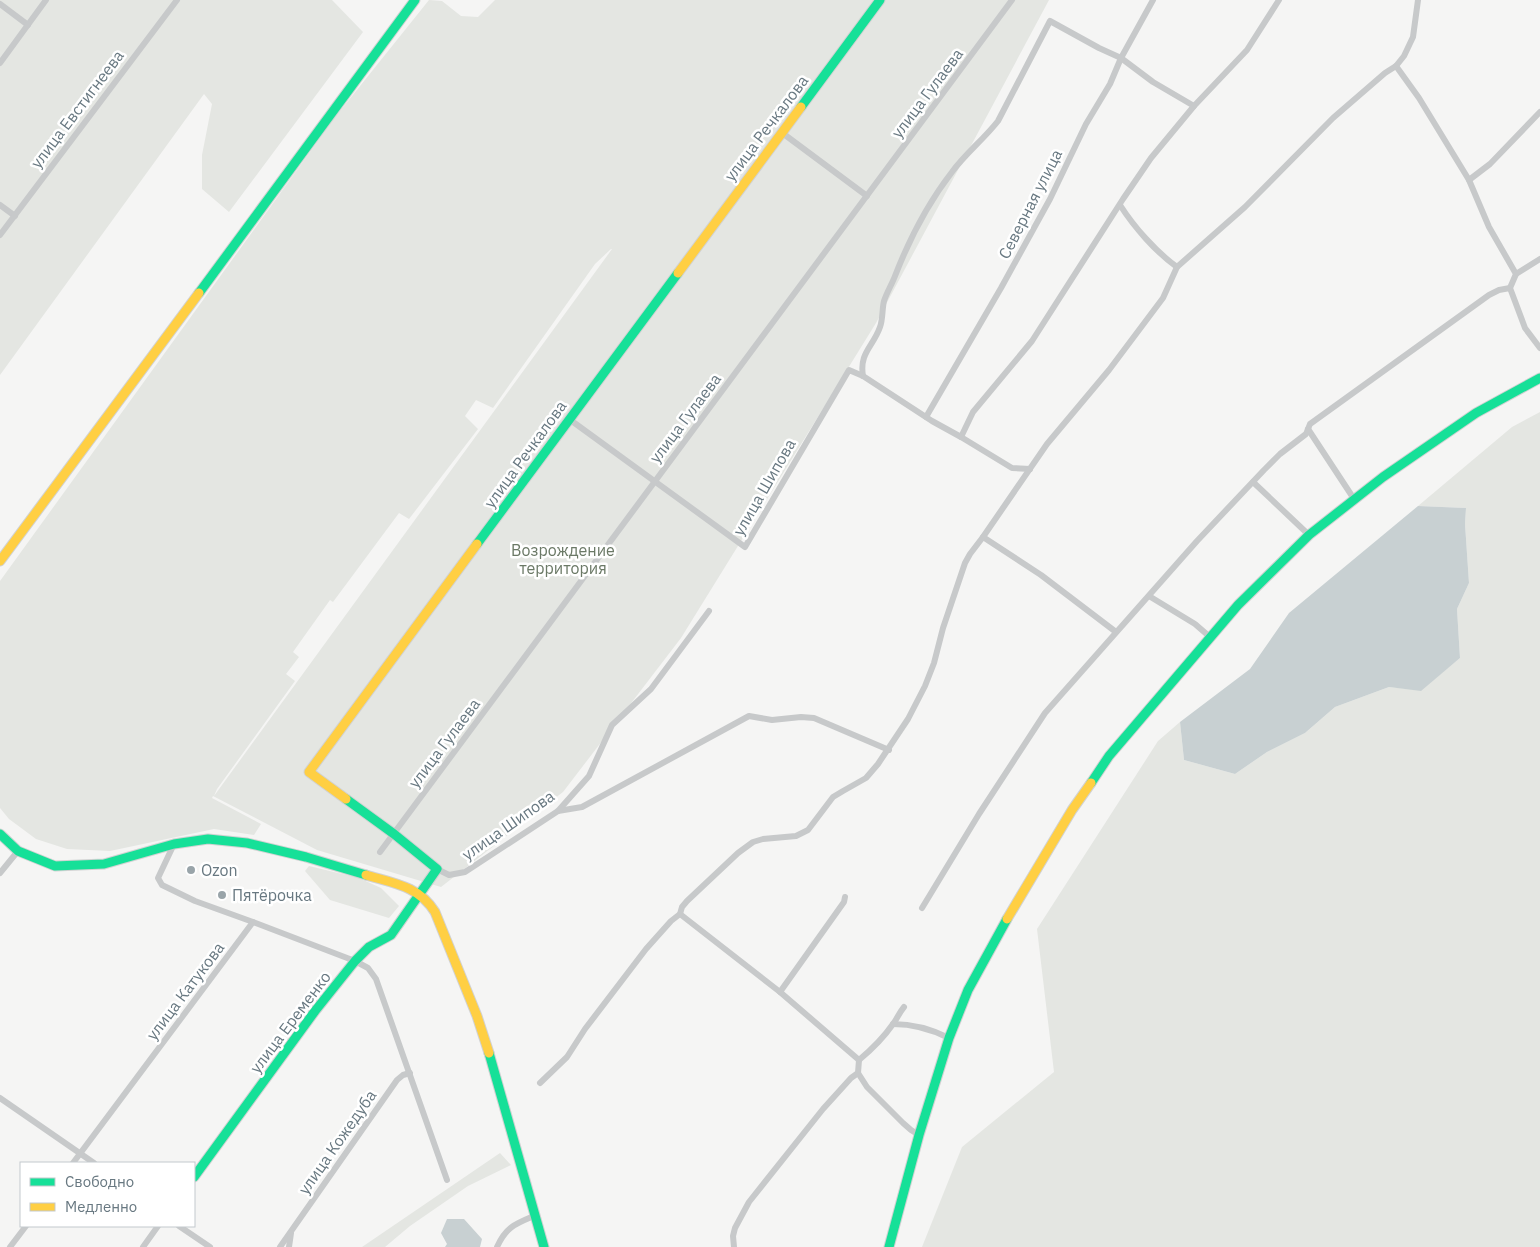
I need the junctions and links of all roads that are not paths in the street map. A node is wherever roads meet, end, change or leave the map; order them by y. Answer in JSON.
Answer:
{"nodes":[{"id":1,"x":46,"y":0,"type":"edge"},
{"id":2,"x":177,"y":0,"type":"edge"},
{"id":3,"x":416,"y":0,"type":"edge"},
{"id":4,"x":880,"y":0,"type":"edge"},
{"id":5,"x":1012,"y":0,"type":"edge"},
{"id":6,"x":1152,"y":0,"type":"edge"},
{"id":7,"x":1279,"y":0,"type":"edge"},
{"id":8,"x":1418,"y":0,"type":"edge"},
{"id":9,"x":0,"y":4,"type":"edge"},
{"id":10,"x":28,"y":25,"type":"junction"},
{"id":11,"x":1122,"y":58,"type":"junction"},
{"id":12,"x":0,"y":63,"type":"edge"},
{"id":13,"x":1396,"y":66,"type":"junction"},
{"id":14,"x":1194,"y":106,"type":"junction"},
{"id":15,"x":1540,"y":112,"type":"edge"},
{"id":16,"x":781,"y":132,"type":"junction"},
{"id":17,"x":1469,"y":180,"type":"junction"},
{"id":18,"x":867,"y":196,"type":"junction"},
{"id":19,"x":0,"y":205,"type":"edge"},
{"id":20,"x":1120,"y":205,"type":"junction"},
{"id":21,"x":15,"y":216,"type":"junction"},
{"id":22,"x":0,"y":236,"type":"edge"},
{"id":23,"x":1540,"y":259,"type":"edge"},
{"id":24,"x":1177,"y":267,"type":"junction"},
{"id":25,"x":1516,"y":274,"type":"junction"},
{"id":26,"x":1510,"y":288,"type":"junction"},
{"id":27,"x":1540,"y":348,"type":"edge"},
{"id":28,"x":863,"y":376,"type":"junction"},
{"id":29,"x":1540,"y":378,"type":"edge"},
{"id":30,"x":926,"y":417,"type":"junction"},
{"id":31,"x":569,"y":420,"type":"junction"},
{"id":32,"x":1308,"y":430,"type":"junction"},
{"id":33,"x":961,"y":437,"type":"junction"},
{"id":34,"x":1030,"y":469,"type":"junction"},
{"id":35,"x":1253,"y":482,"type":"junction"},
{"id":36,"x":654,"y":483,"type":"junction"},
{"id":37,"x":1354,"y":500,"type":"junction"},
{"id":38,"x":1308,"y":535,"type":"junction"},
{"id":39,"x":983,"y":537,"type":"junction"},
{"id":40,"x":0,"y":560,"type":"edge"},
{"id":41,"x":1149,"y":596,"type":"junction"},
{"id":42,"x":709,"y":611,"type":"dead end"},
{"id":43,"x":1116,"y":632,"type":"junction"},
{"id":44,"x":1210,"y":637,"type":"junction"},
{"id":45,"x":888,"y":750,"type":"junction"},
{"id":46,"x":558,"y":811,"type":"junction"},
{"id":47,"x":0,"y":834,"type":"edge"},
{"id":48,"x":394,"y":834,"type":"junction"},
{"id":49,"x":174,"y":844,"type":"junction"},
{"id":50,"x":18,"y":851,"type":"junction"},
{"id":51,"x":380,"y":852,"type":"dead end"},
{"id":52,"x":437,"y":869,"type":"junction"},
{"id":53,"x":0,"y":873,"type":"edge"},
{"id":54,"x":418,"y":894,"type":"junction"},
{"id":55,"x":845,"y":897,"type":"dead end"},
{"id":56,"x":922,"y":908,"type":"dead end"},
{"id":57,"x":680,"y":914,"type":"junction"},
{"id":58,"x":253,"y":922,"type":"junction"},
{"id":59,"x":355,"y":962,"type":"junction"},
{"id":60,"x":780,"y":992,"type":"junction"},
{"id":61,"x":904,"y":1007,"type":"dead end"},
{"id":62,"x":893,"y":1024,"type":"junction"},
{"id":63,"x":949,"y":1038,"type":"junction"},
{"id":64,"x":860,"y":1060,"type":"junction"},
{"id":65,"x":410,"y":1073,"type":"junction"},
{"id":66,"x":858,"y":1073,"type":"junction"},
{"id":67,"x":540,"y":1083,"type":"dead end"},
{"id":68,"x":0,"y":1098,"type":"edge"},
{"id":69,"x":919,"y":1135,"type":"junction"},
{"id":70,"x":81,"y":1154,"type":"junction"},
{"id":71,"x":74,"y":1162,"type":"edge"},
{"id":72,"x":93,"y":1162,"type":"edge"},
{"id":73,"x":195,"y":1176,"type":"edge"},
{"id":74,"x":447,"y":1180,"type":"dead end"},
{"id":75,"x":534,"y":1216,"type":"junction"},
{"id":76,"x":25,"y":1227,"type":"edge"},
{"id":77,"x":157,"y":1227,"type":"edge"},
{"id":78,"x":180,"y":1227,"type":"edge"},
{"id":79,"x":291,"y":1232,"type":"junction"},
{"id":80,"x":10,"y":1247,"type":"edge"},
{"id":81,"x":143,"y":1247,"type":"edge"},
{"id":82,"x":210,"y":1247,"type":"edge"},
{"id":83,"x":280,"y":1247,"type":"edge"},
{"id":84,"x":289,"y":1247,"type":"edge"},
{"id":85,"x":497,"y":1247,"type":"edge"},
{"id":86,"x":544,"y":1247,"type":"edge"},
{"id":87,"x":734,"y":1247,"type":"edge"},
{"id":88,"x":889,"y":1247,"type":"edge"}],
"edges":[{"from":1,"to":10,"type":"street"},
{"from":2,"to":21,"type":"street","name":"улица Евстигнеева"},
{"from":3,"to":40,"type":"street"},
{"from":4,"to":16,"type":"street","name":"улица Речкалова"},
{"from":5,"to":18,"type":"street","name":"улица Гулаева"},
{"from":6,"to":11,"type":"street","name":"Северная улица"},
{"from":7,"to":14,"type":"street"},
{"from":8,"to":13,"type":"street"},
{"from":9,"to":10,"type":"street"},
{"from":10,"to":12,"type":"street"},
{"from":11,"to":14,"type":"street"},
{"from":11,"to":28,"type":"street"},
{"from":11,"to":30,"type":"street","name":"Северная улица"},
{"from":13,"to":17,"type":"street"},
{"from":13,"to":24,"type":"street"},
{"from":14,"to":20,"type":"street"},
{"from":15,"to":17,"type":"street"},
{"from":16,"to":18,"type":"street"},
{"from":16,"to":31,"type":"street","name":"улица Речкалова"},
{"from":17,"to":25,"type":"street"},
{"from":18,"to":36,"type":"street","name":"улица Гулаева"},
{"from":19,"to":21,"type":"street"},
{"from":20,"to":24,"type":"street"},
{"from":20,"to":33,"type":"street"},
{"from":21,"to":22,"type":"street","name":"улица Евстигнеева"},
{"from":23,"to":25,"type":"street"},
{"from":24,"to":34,"type":"street"},
{"from":25,"to":26,"type":"street"},
{"from":26,"to":27,"type":"street"},
{"from":26,"to":32,"type":"street"},
{"from":28,"to":30,"type":"street"},
{"from":28,"to":36,"type":"street","name":"улица Шипова"},
{"from":29,"to":37,"type":"street"},
{"from":30,"to":33,"type":"street"},
{"from":31,"to":36,"type":"street","name":"улица Шипова"},
{"from":31,"to":48,"type":"street","name":"улица Речкалова"},
{"from":32,"to":35,"type":"street"},
{"from":32,"to":37,"type":"street"},
{"from":33,"to":34,"type":"street"},
{"from":34,"to":39,"type":"street"},
{"from":35,"to":38,"type":"street"},
{"from":35,"to":41,"type":"street"},
{"from":36,"to":48,"type":"street","name":"улица Гулаева"},
{"from":37,"to":38,"type":"street"},
{"from":38,"to":44,"type":"street"},
{"from":39,"to":43,"type":"street"},
{"from":39,"to":45,"type":"street"},
{"from":41,"to":43,"type":"street"},
{"from":41,"to":44,"type":"street"},
{"from":42,"to":46,"type":"street","name":"улица Шипова"},
{"from":43,"to":56,"type":"street"},
{"from":44,"to":63,"type":"street"},
{"from":45,"to":46,"type":"street"},
{"from":45,"to":57,"type":"street"},
{"from":46,"to":52,"type":"street","name":"улица Шипова"},
{"from":47,"to":50,"type":"street"},
{"from":48,"to":51,"type":"street","name":"улица Гулаева"},
{"from":48,"to":52,"type":"street","name":"улица Речкалова"},
{"from":49,"to":50,"type":"street"},
{"from":49,"to":54,"type":"street"},
{"from":49,"to":58,"type":"street"},
{"from":50,"to":53,"type":"street"},
{"from":52,"to":54,"type":"street"},
{"from":54,"to":59,"type":"street","name":"улица Еременко"},
{"from":54,"to":75,"type":"street"},
{"from":55,"to":60,"type":"street"},
{"from":57,"to":60,"type":"street"},
{"from":57,"to":67,"type":"street"},
{"from":58,"to":59,"type":"street"},
{"from":58,"to":70,"type":"street","name":"улица Катукова"},
{"from":59,"to":65,"type":"street"},
{"from":59,"to":73,"type":"street","name":"улица Еременко"},
{"from":60,"to":64,"type":"street"},
{"from":61,"to":62,"type":"street"},
{"from":62,"to":63,"type":"street"},
{"from":62,"to":64,"type":"street"},
{"from":63,"to":69,"type":"street"},
{"from":64,"to":66,"type":"street"},
{"from":65,"to":74,"type":"street"},
{"from":65,"to":79,"type":"street","name":"улица Кожедуба"},
{"from":66,"to":69,"type":"street"},
{"from":66,"to":87,"type":"street"},
{"from":68,"to":70,"type":"street"},
{"from":69,"to":88,"type":"street"},
{"from":70,"to":71,"type":"street","name":"улица Катукова"},
{"from":70,"to":72,"type":"street"},
{"from":75,"to":85,"type":"street"},
{"from":75,"to":86,"type":"street"},
{"from":76,"to":80,"type":"street"},
{"from":77,"to":81,"type":"street"},
{"from":78,"to":82,"type":"street"},
{"from":79,"to":83,"type":"street","name":"улица Кожедуба"},
{"from":79,"to":84,"type":"street","name":"улица Кожедуба"}]}
